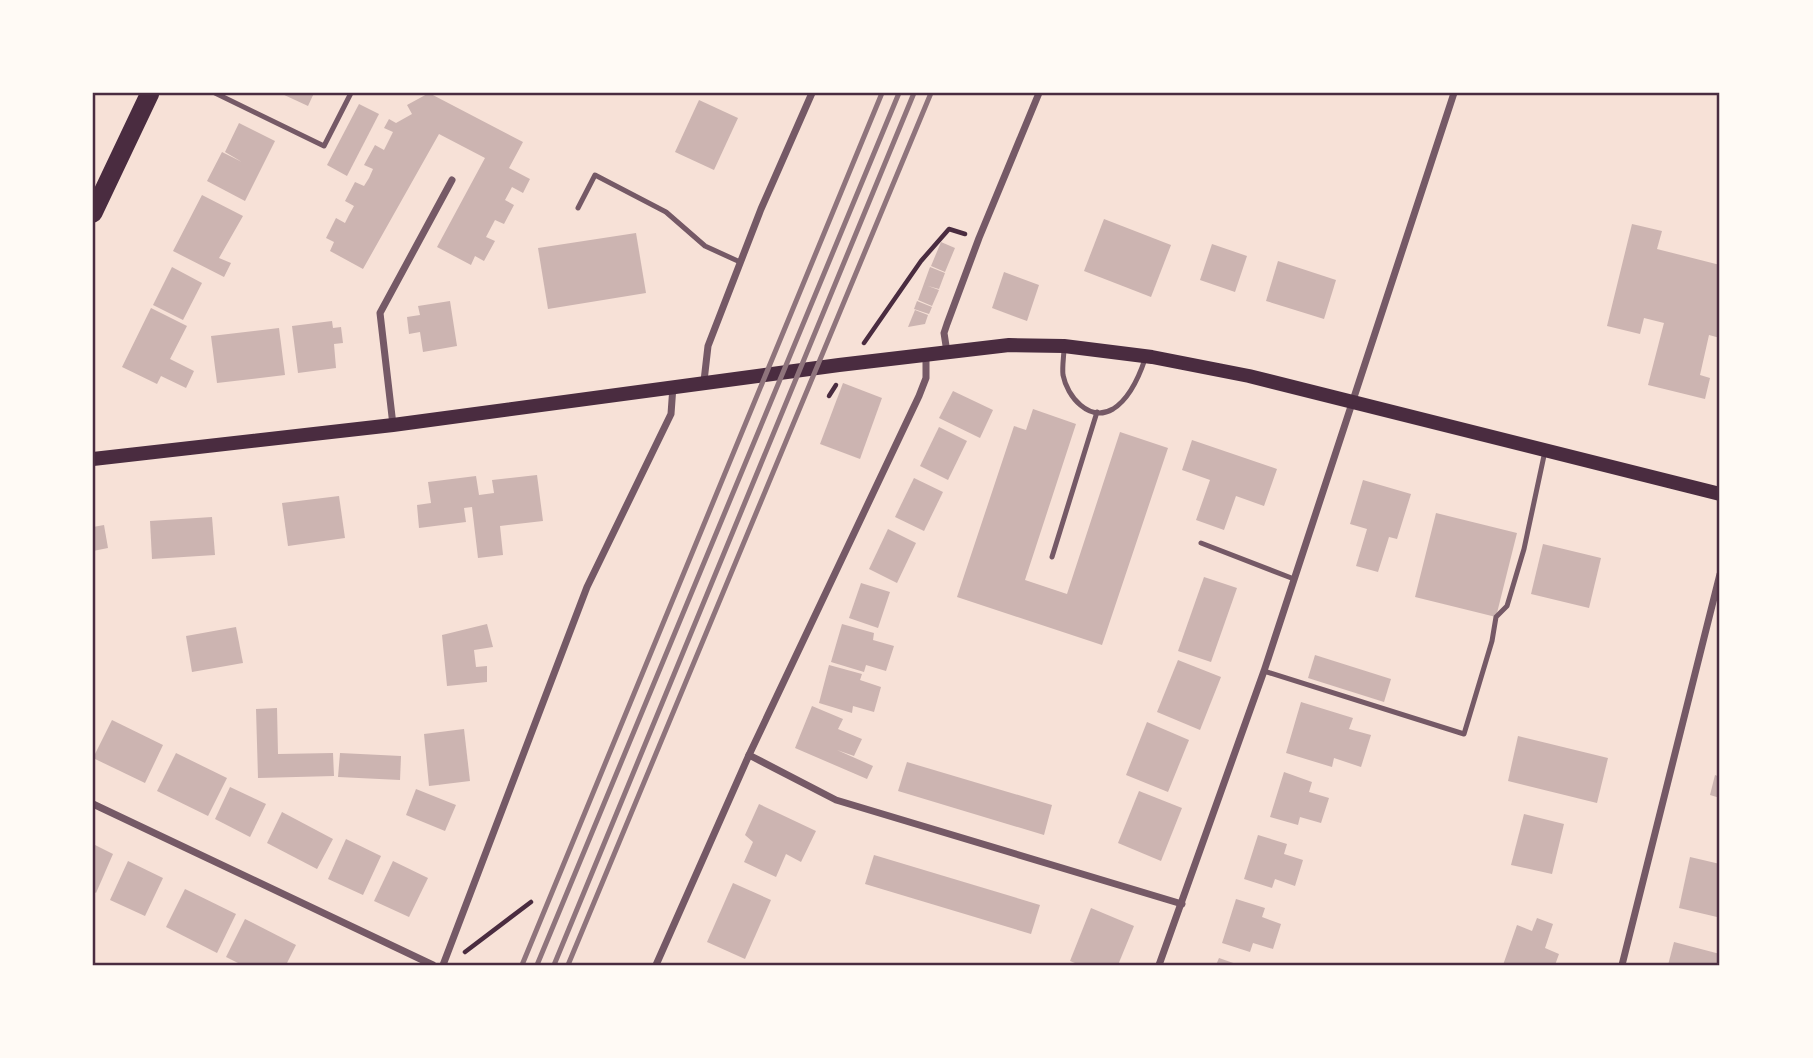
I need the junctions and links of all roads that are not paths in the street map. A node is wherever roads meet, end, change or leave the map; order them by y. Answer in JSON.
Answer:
{"nodes":[{"id":1,"x":150,"y":93,"type":"edge"},
{"id":2,"x":215,"y":93,"type":"edge"},
{"id":3,"x":352,"y":93,"type":"edge"},
{"id":4,"x":812,"y":93,"type":"edge"},
{"id":5,"x":1039,"y":93,"type":"edge"},
{"id":6,"x":1454,"y":93,"type":"edge"},
{"id":7,"x":452,"y":180,"type":"dead end"},
{"id":8,"x":579,"y":208,"type":"dead end"},
{"id":9,"x":93,"y":213,"type":"edge"},
{"id":10,"x":740,"y":262,"type":"junction"},
{"id":11,"x":1064,"y":346,"type":"junction"},
{"id":12,"x":947,"y":352,"type":"junction"},
{"id":13,"x":926,"y":356,"type":"junction"},
{"id":14,"x":1146,"y":356,"type":"junction"},
{"id":15,"x":704,"y":381,"type":"junction"},
{"id":16,"x":673,"y":386,"type":"junction"},
{"id":17,"x":1354,"y":402,"type":"junction"},
{"id":18,"x":1097,"y":412,"type":"junction"},
{"id":19,"x":393,"y":425,"type":"junction"},
{"id":20,"x":93,"y":448,"type":"edge"},
{"id":21,"x":1545,"y":451,"type":"junction"},
{"id":22,"x":114,"y":456,"type":"junction"},
{"id":23,"x":93,"y":459,"type":"edge"},
{"id":24,"x":1720,"y":494,"type":"edge"},
{"id":25,"x":1201,"y":543,"type":"dead end"},
{"id":26,"x":1052,"y":556,"type":"dead end"},
{"id":27,"x":1720,"y":574,"type":"edge"},
{"id":28,"x":1294,"y":579,"type":"junction"},
{"id":29,"x":1264,"y":671,"type":"junction"},
{"id":30,"x":750,"y":755,"type":"junction"},
{"id":31,"x":93,"y":804,"type":"edge"},
{"id":32,"x":1182,"y":904,"type":"junction"},
{"id":33,"x":433,"y":965,"type":"edge"},
{"id":34,"x":443,"y":965,"type":"edge"},
{"id":35,"x":656,"y":965,"type":"edge"},
{"id":36,"x":1159,"y":965,"type":"edge"},
{"id":37,"x":1622,"y":965,"type":"edge"}],
"edges":[{"from":1,"to":9,"type":"highway"},
{"from":2,"to":3,"type":"lane"},
{"from":4,"to":10,"type":"street"},
{"from":5,"to":12,"type":"street"},
{"from":6,"to":17,"type":"street"},
{"from":7,"to":19,"type":"street"},
{"from":8,"to":10,"type":"lane"},
{"from":10,"to":15,"type":"street"},
{"from":11,"to":12,"type":"main road"},
{"from":11,"to":14,"type":"main road"},
{"from":11,"to":18,"type":"lane"},
{"from":12,"to":13,"type":"main road"},
{"from":13,"to":15,"type":"main road"},
{"from":13,"to":30,"type":"street"},
{"from":14,"to":17,"type":"main road"},
{"from":14,"to":18,"type":"lane"},
{"from":15,"to":16,"type":"main road"},
{"from":16,"to":19,"type":"main road"},
{"from":16,"to":34,"type":"street"},
{"from":17,"to":21,"type":"main road"},
{"from":17,"to":28,"type":"street"},
{"from":18,"to":26,"type":"lane"},
{"from":19,"to":22,"type":"main road"},
{"from":20,"to":22,"type":"main road"},
{"from":21,"to":24,"type":"main road"},
{"from":21,"to":29,"type":"lane"},
{"from":22,"to":23,"type":"main road"},
{"from":25,"to":28,"type":"lane"},
{"from":27,"to":37,"type":"street"},
{"from":28,"to":29,"type":"street"},
{"from":29,"to":32,"type":"street"},
{"from":30,"to":32,"type":"street"},
{"from":30,"to":35,"type":"street"},
{"from":31,"to":33,"type":"street"},
{"from":32,"to":36,"type":"street"}]}
